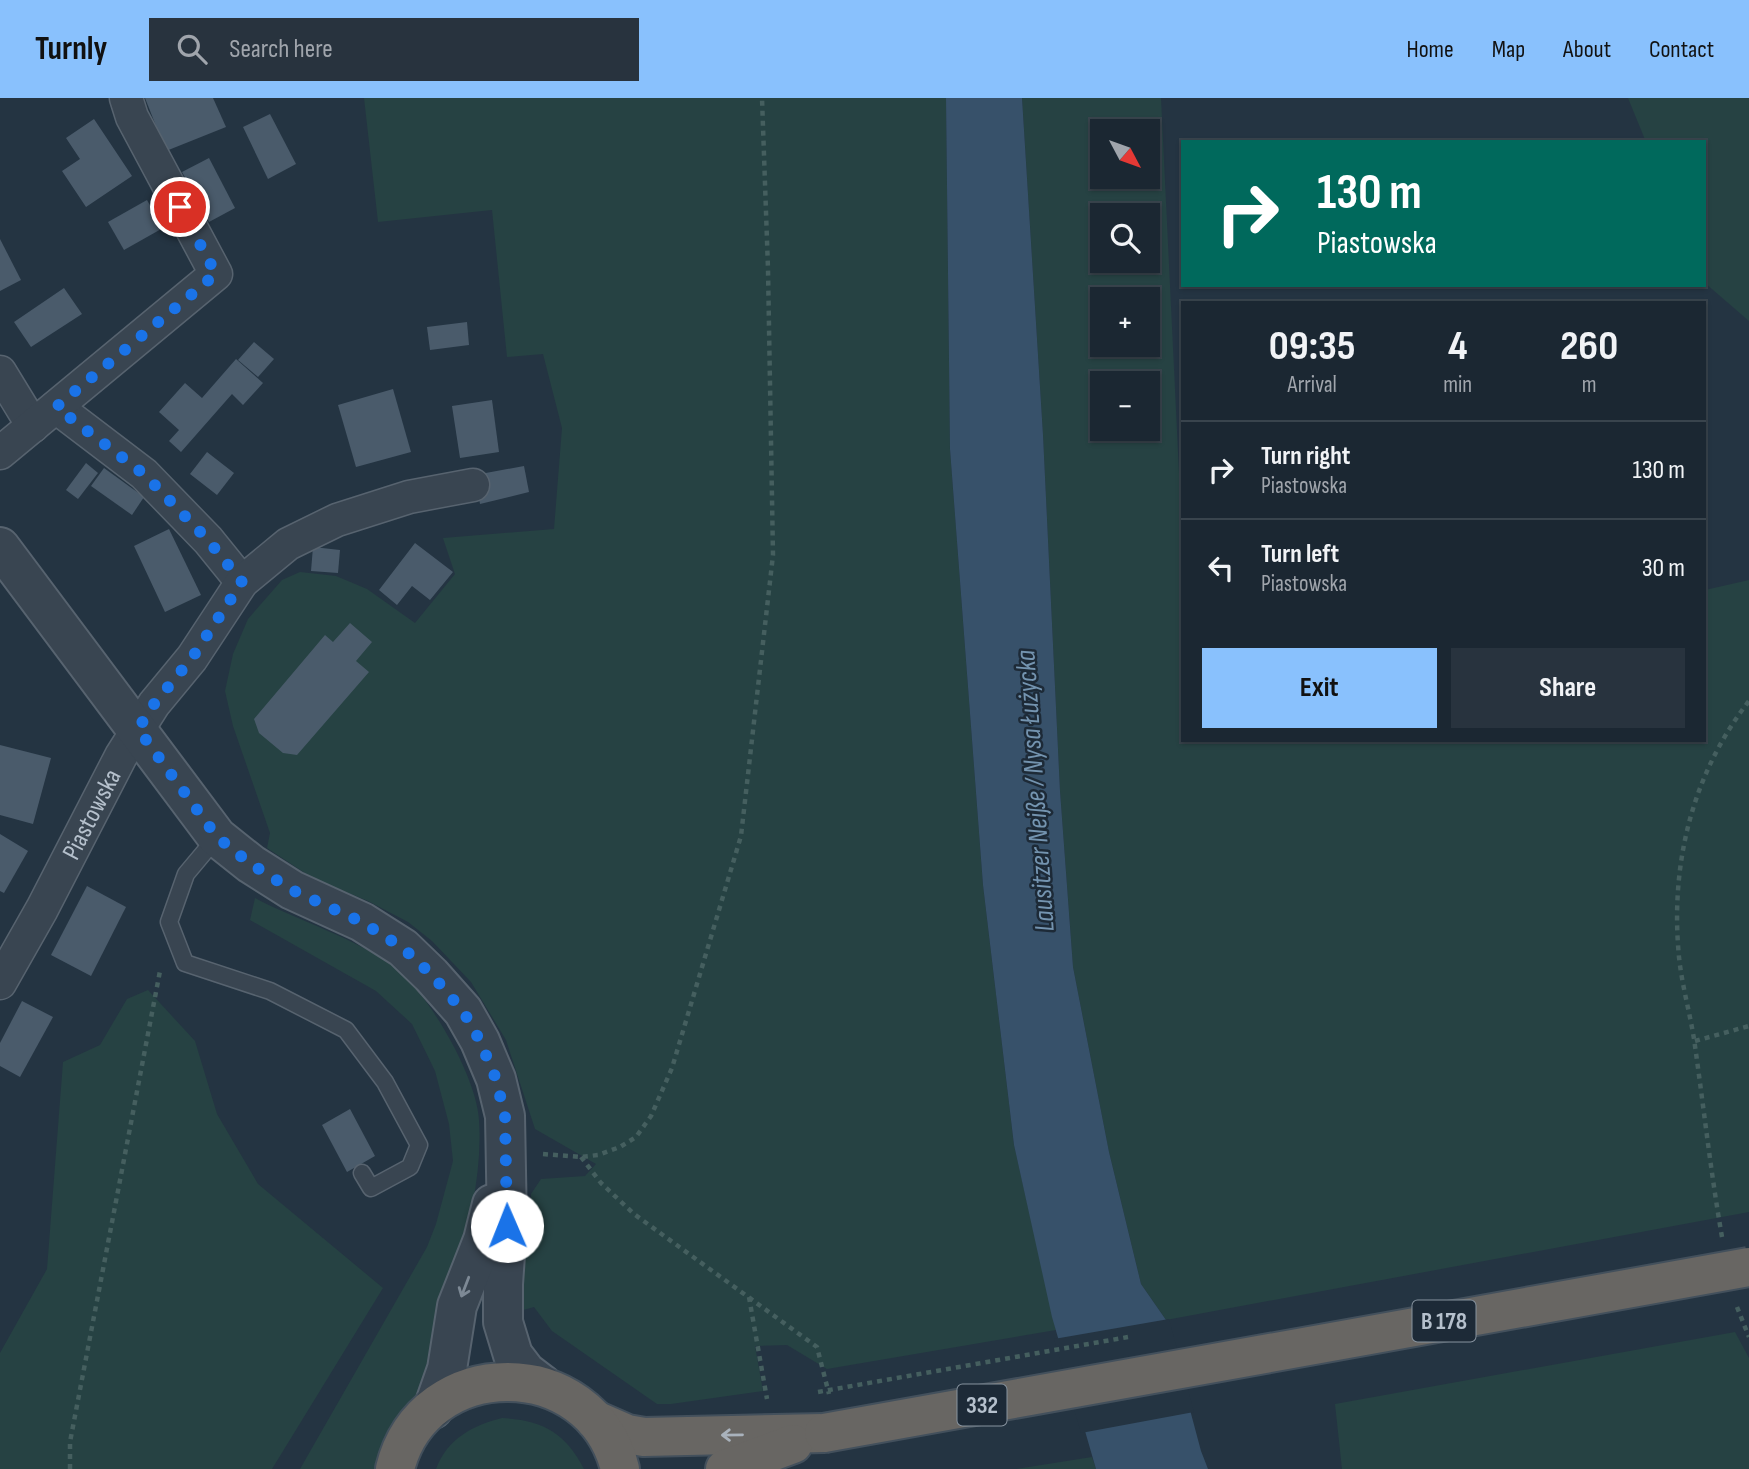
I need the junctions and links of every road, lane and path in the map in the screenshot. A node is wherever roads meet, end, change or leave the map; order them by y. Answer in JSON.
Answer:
{"nodes":[{"id":1,"x":126,"y":98,"type":"edge"},
{"id":2,"x":762,"y":98,"type":"edge"},
{"id":3,"x":0,"y":372,"type":"edge"},
{"id":4,"x":44,"y":416,"type":"junction"},
{"id":5,"x":0,"y":453,"type":"edge"},
{"id":6,"x":473,"y":485,"type":"dead end"},
{"id":7,"x":0,"y":547,"type":"edge"},
{"id":8,"x":242,"y":582,"type":"junction"},
{"id":9,"x":1749,"y":701,"type":"edge"},
{"id":10,"x":138,"y":729,"type":"junction"},
{"id":11,"x":217,"y":837,"type":"junction"},
{"id":12,"x":169,"y":922,"type":"junction"},
{"id":13,"x":0,"y":983,"type":"edge"},
{"id":14,"x":1749,"y":1026,"type":"edge"},
{"id":15,"x":1695,"y":1041,"type":"junction"},
{"id":16,"x":505,"y":1151,"type":"junction"},
{"id":17,"x":581,"y":1157,"type":"junction"},
{"id":18,"x":362,"y":1173,"type":"dead end"},
{"id":19,"x":1718,"y":1212,"type":"dead end"},
{"id":20,"x":1749,"y":1267,"type":"edge"},
{"id":21,"x":748,"y":1297,"type":"junction"},
{"id":22,"x":1737,"y":1305,"type":"dead end"},
{"id":23,"x":1749,"y":1337,"type":"edge"},
{"id":24,"x":1139,"y":1376,"type":"joint"},
{"id":25,"x":543,"y":1385,"type":"junction"},
{"id":26,"x":829,"y":1395,"type":"dead end"},
{"id":27,"x":768,"y":1400,"type":"dead end"},
{"id":28,"x":433,"y":1409,"type":"junction"},
{"id":29,"x":595,"y":1420,"type":"junction"},
{"id":30,"x":824,"y":1433,"type":"junction"},
{"id":31,"x":70,"y":1469,"type":"edge"},
{"id":32,"x":395,"y":1469,"type":"edge"},
{"id":33,"x":620,"y":1469,"type":"edge"},
{"id":34,"x":725,"y":1469,"type":"edge"}],
"edges":[{"from":1,"to":4,"type":"street"},
{"from":2,"to":17,"type":"path"},
{"from":3,"to":4,"type":"street"},
{"from":4,"to":5,"type":"street"},
{"from":4,"to":8,"type":"street"},
{"from":6,"to":8,"type":"street","name":"Piastowska"},
{"from":7,"to":10,"type":"street"},
{"from":8,"to":10,"type":"street","name":"Piastowska"},
{"from":9,"to":15,"type":"path"},
{"from":10,"to":11,"type":"street"},
{"from":10,"to":13,"type":"street","name":"Piastowska"},
{"from":11,"to":12,"type":"lane"},
{"from":11,"to":16,"type":"street"},
{"from":12,"to":18,"type":"lane"},
{"from":12,"to":31,"type":"path"},
{"from":14,"to":15,"type":"path"},
{"from":15,"to":19,"type":"path"},
{"from":16,"to":17,"type":"path"},
{"from":16,"to":25,"type":"street"},
{"from":16,"to":28,"type":"street","one_way":true},
{"from":17,"to":21,"type":"path"},
{"from":20,"to":24,"type":"highway","number":"B 178","bridge":true},
{"from":21,"to":26,"type":"path"},
{"from":21,"to":27,"type":"path"},
{"from":22,"to":23,"type":"path"},
{"from":24,"to":30,"type":"highway","number":"332","bridge":true},
{"from":25,"to":28,"type":"highway","number":"332"},
{"from":25,"to":29,"type":"highway","number":"332"},
{"from":28,"to":32,"type":"highway","number":"332"},
{"from":30,"to":29,"type":"highway","number":"332","one_way":true},
{"from":29,"to":33,"type":"highway","number":"332"},
{"from":30,"to":34,"type":"highway","number":"332"}]}
